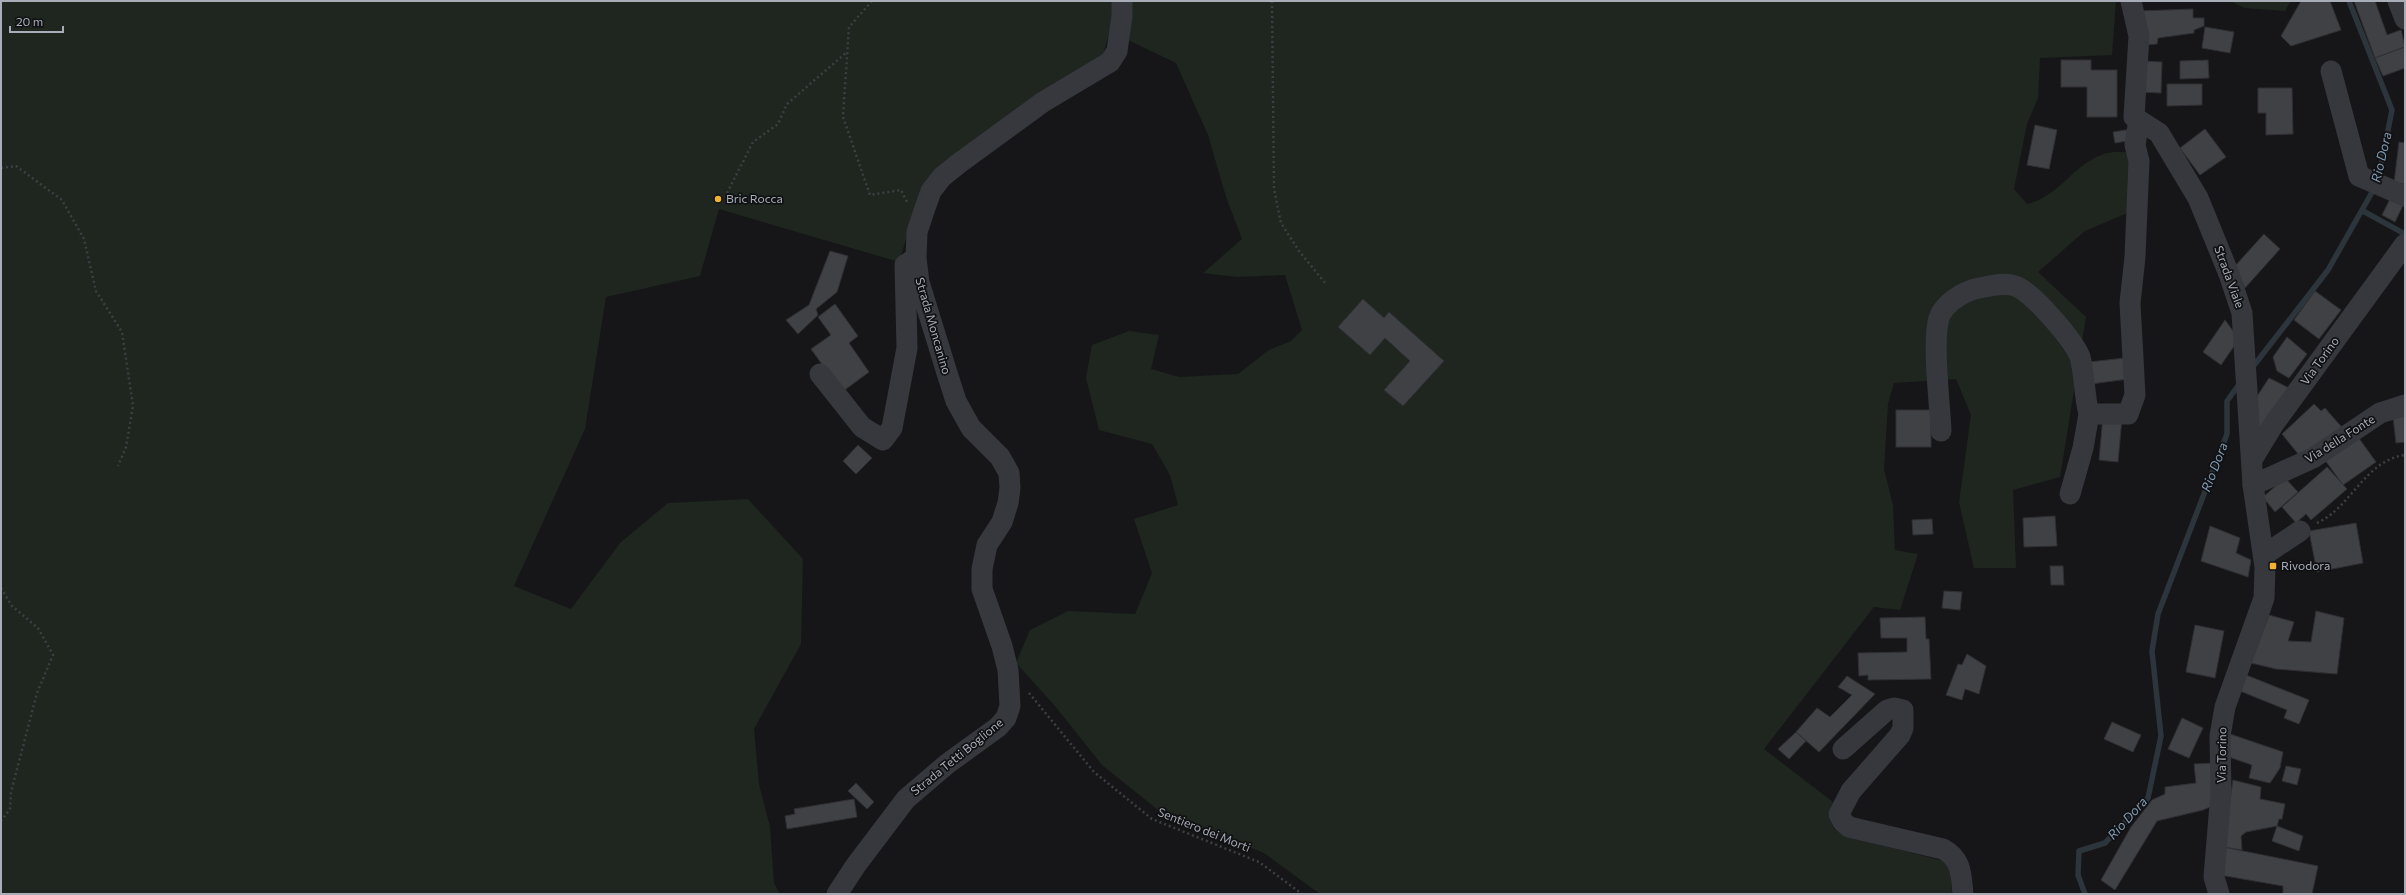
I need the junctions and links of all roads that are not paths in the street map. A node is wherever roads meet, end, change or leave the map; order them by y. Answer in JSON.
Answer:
{"nodes":[{"id":1,"x":1122,"y":1,"type":"edge"},
{"id":2,"x":2131,"y":1,"type":"edge"},
{"id":3,"x":2398,"y":1,"type":"edge"},
{"id":4,"x":2405,"y":19,"type":"edge"},
{"id":5,"x":2331,"y":71,"type":"dead end"},
{"id":6,"x":2139,"y":120,"type":"junction"},
{"id":7,"x":2405,"y":196,"type":"edge"},
{"id":8,"x":2405,"y":244,"type":"edge"},
{"id":9,"x":916,"y":258,"type":"junction"},
{"id":10,"x":820,"y":374,"type":"dead end"},
{"id":11,"x":2405,"y":405,"type":"edge"},
{"id":12,"x":2089,"y":414,"type":"junction"},
{"id":13,"x":1941,"y":431,"type":"dead end"},
{"id":14,"x":2253,"y":458,"type":"junction"},
{"id":15,"x":2253,"y":485,"type":"junction"},
{"id":16,"x":2070,"y":494,"type":"dead end"},
{"id":17,"x":2300,"y":531,"type":"road end"},
{"id":18,"x":2264,"y":555,"type":"junction"},
{"id":19,"x":1008,"y":670,"type":"joint"},
{"id":20,"x":1843,"y":749,"type":"dead end"},
{"id":21,"x":837,"y":894,"type":"edge"},
{"id":22,"x":1963,"y":894,"type":"edge"},
{"id":23,"x":2219,"y":894,"type":"edge"}],
"edges":[{"from":1,"to":9,"type":"street","name":"Strada Moncanino"},
{"from":2,"to":6,"type":"street"},
{"from":3,"to":4,"type":"street"},
{"from":5,"to":7,"type":"street"},
{"from":6,"to":12,"type":"street"},
{"from":6,"to":14,"type":"street","name":"Strada Viale"},
{"from":8,"to":14,"type":"street","name":"Via Torino"},
{"from":9,"to":10,"type":"street"},
{"from":9,"to":19,"type":"street","name":"Strada Moncanino"},
{"from":11,"to":15,"type":"street","name":"Via della Fonte"},
{"from":12,"to":13,"type":"street"},
{"from":12,"to":16,"type":"street"},
{"from":14,"to":15,"type":"street"},
{"from":15,"to":18,"type":"street","name":"Via Torino"},
{"from":17,"to":18,"type":"street"},
{"from":18,"to":23,"type":"street","name":"Via Torino"},
{"from":19,"to":21,"type":"street","name":"Strada Tetti Boglione"},
{"from":20,"to":22,"type":"street"}]}
